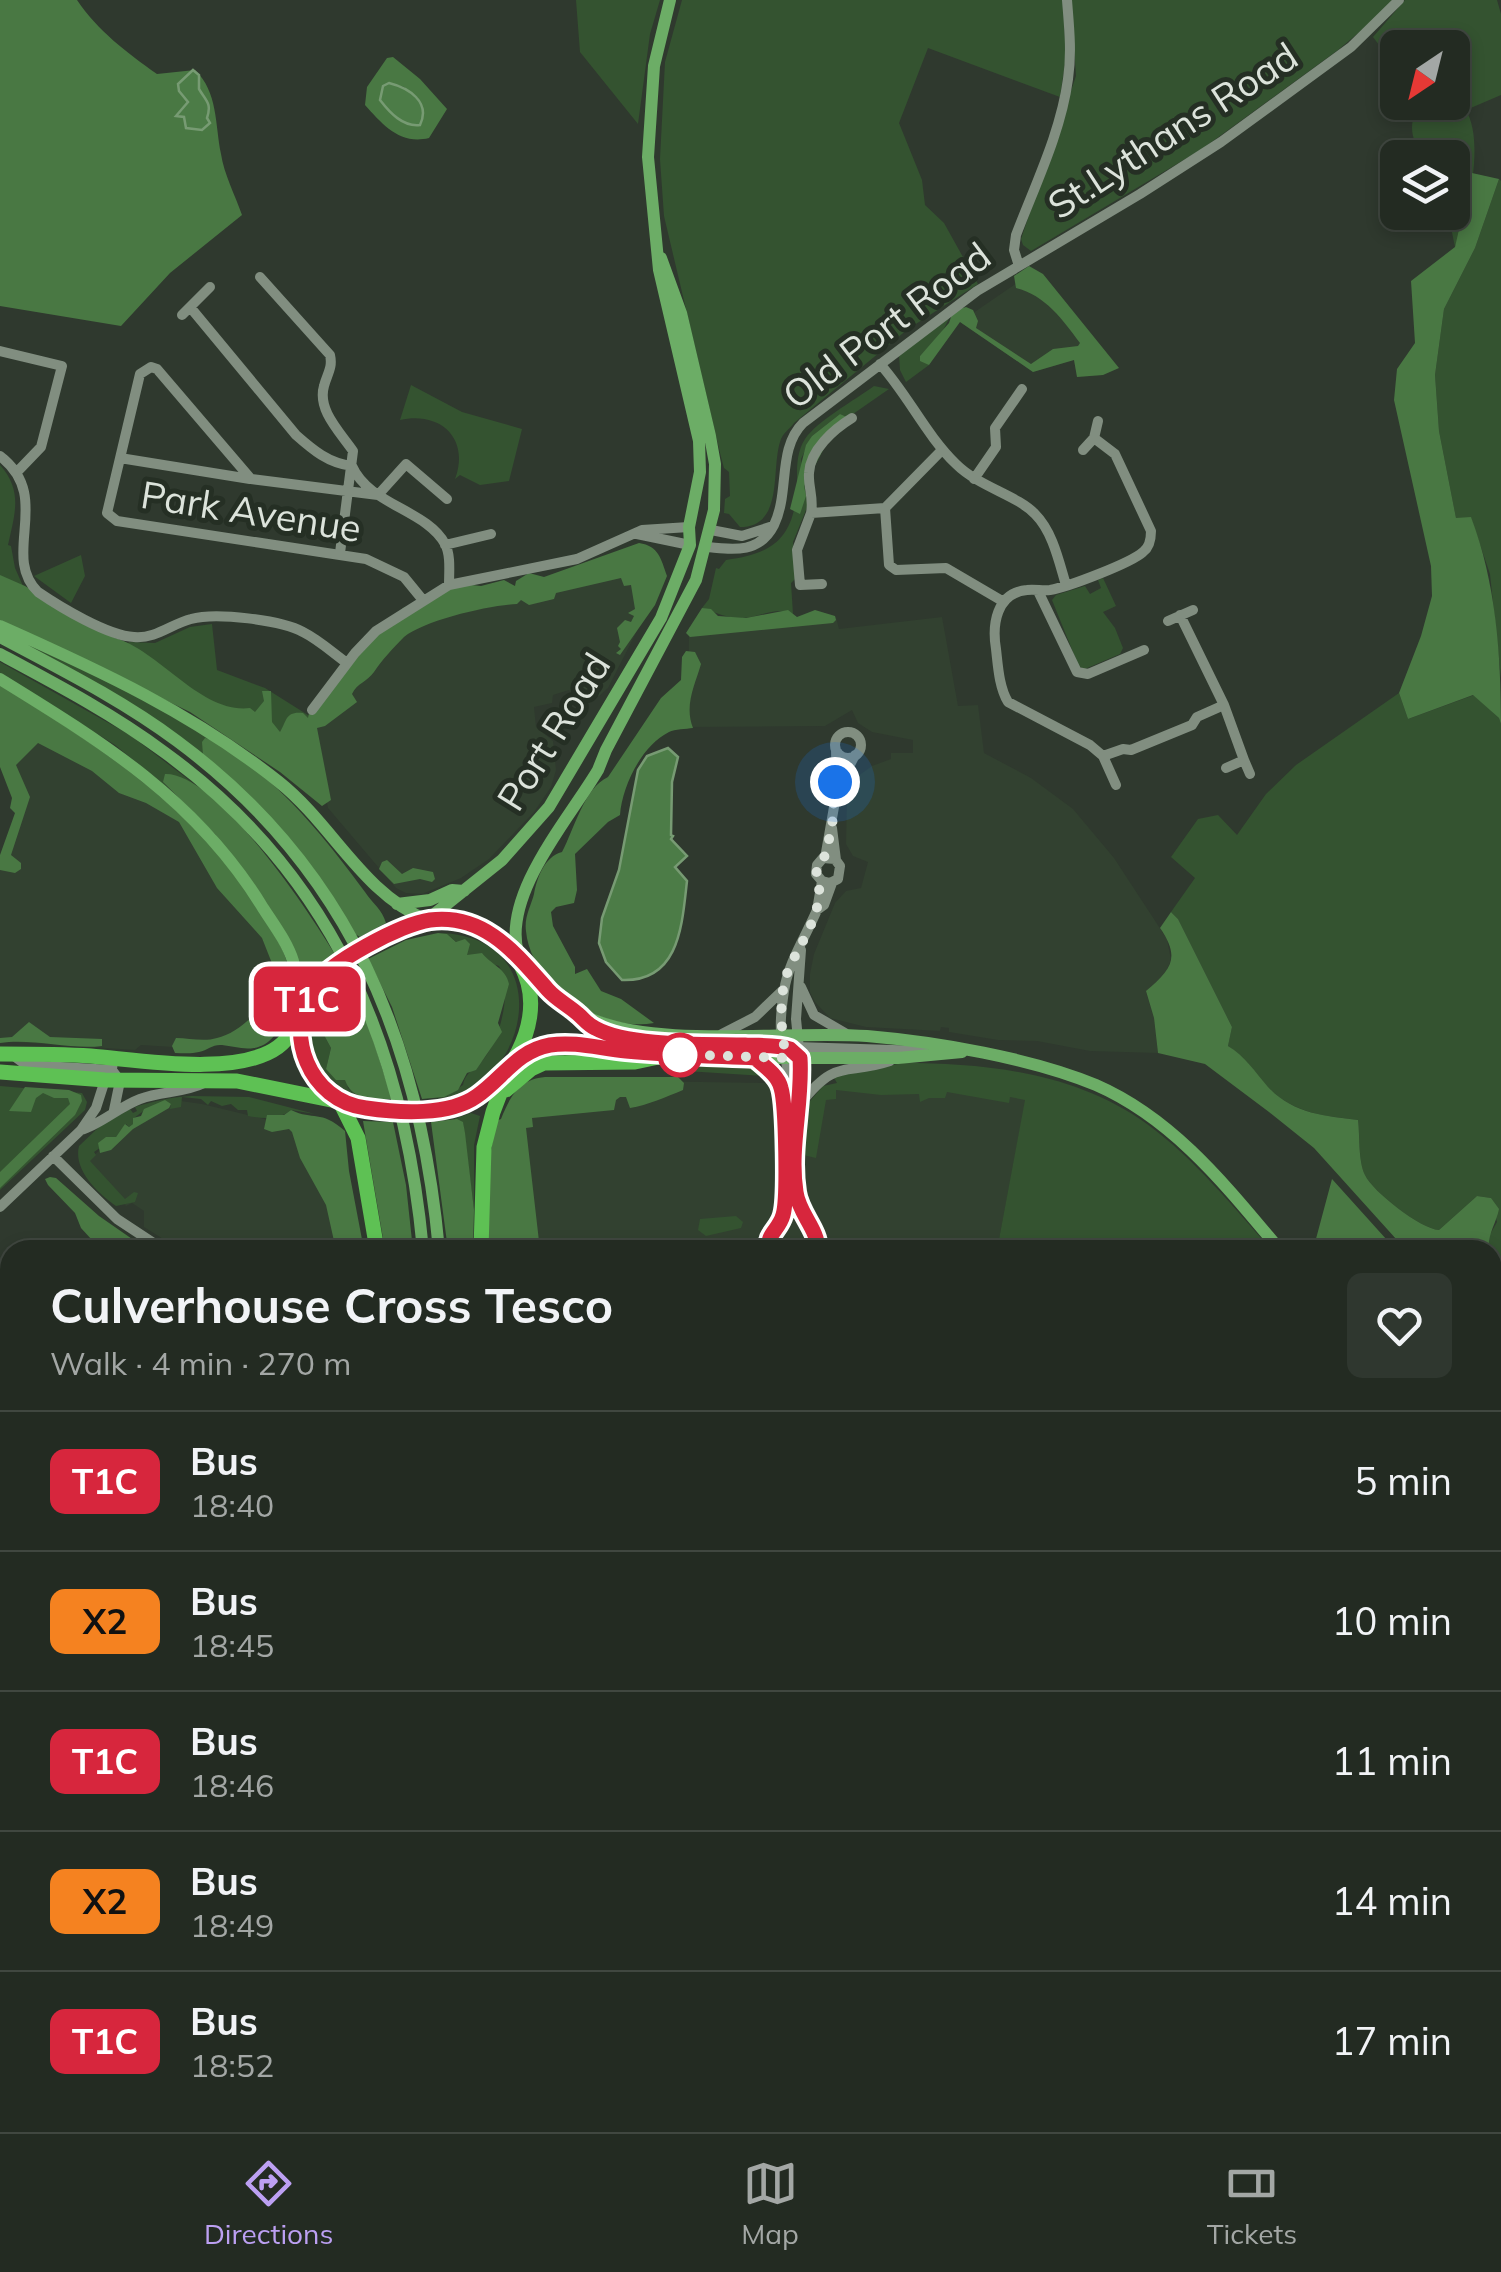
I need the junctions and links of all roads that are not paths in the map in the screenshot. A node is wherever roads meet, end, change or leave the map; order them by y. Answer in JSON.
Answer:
{"nodes":[{"id":1,"x":670,"y":0,"type":"edge"},
{"id":2,"x":1066,"y":0,"type":"edge"},
{"id":3,"x":1399,"y":0,"type":"edge"},
{"id":4,"x":660,"y":258,"type":"junction"},
{"id":5,"x":1019,"y":266,"type":"junction"},
{"id":6,"x":260,"y":277,"type":"dead end"},
{"id":7,"x":210,"y":287,"type":"dead end"},
{"id":8,"x":0,"y":350,"type":"edge"},
{"id":9,"x":880,"y":364,"type":"junction"},
{"id":10,"x":1022,"y":389,"type":"dead end"},
{"id":11,"x":852,"y":418,"type":"dead end"},
{"id":12,"x":1098,"y":421,"type":"dead end"},
{"id":13,"x":1094,"y":438,"type":"junction"},
{"id":14,"x":942,"y":450,"type":"junction"},
{"id":15,"x":1084,"y":450,"type":"dead end"},
{"id":16,"x":0,"y":456,"type":"edge"},
{"id":17,"x":120,"y":458,"type":"junction"},
{"id":18,"x":352,"y":466,"type":"junction"},
{"id":19,"x":16,"y":473,"type":"junction"},
{"id":20,"x":251,"y":479,"type":"junction"},
{"id":21,"x":974,"y":479,"type":"junction"},
{"id":22,"x":349,"y":491,"type":"junction"},
{"id":23,"x":378,"y":494,"type":"junction"},
{"id":24,"x":447,"y":499,"type":"dead end"},
{"id":25,"x":885,"y":508,"type":"junction"},
{"id":26,"x":812,"y":512,"type":"junction"},
{"id":27,"x":773,"y":526,"type":"junction"},
{"id":28,"x":689,"y":527,"type":"junction"},
{"id":29,"x":711,"y":530,"type":"junction"},
{"id":30,"x":491,"y":534,"type":"dead end"},
{"id":31,"x":637,"y":534,"type":"junction"},
{"id":32,"x":690,"y":544,"type":"junction"},
{"id":33,"x":445,"y":545,"type":"junction"},
{"id":34,"x":707,"y":547,"type":"junction"},
{"id":35,"x":340,"y":554,"type":"junction"},
{"id":36,"x":449,"y":584,"type":"junction"},
{"id":37,"x":822,"y":584,"type":"dead end"},
{"id":38,"x":1066,"y":585,"type":"junction"},
{"id":39,"x":1038,"y":590,"type":"junction"},
{"id":40,"x":422,"y":599,"type":"junction"},
{"id":41,"x":1004,"y":602,"type":"junction"},
{"id":42,"x":1193,"y":610,"type":"dead end"},
{"id":43,"x":1180,"y":616,"type":"junction"},
{"id":44,"x":1168,"y":621,"type":"dead end"},
{"id":45,"x":0,"y":626,"type":"edge"},
{"id":46,"x":0,"y":637,"type":"edge"},
{"id":47,"x":1144,"y":650,"type":"dead end"},
{"id":48,"x":0,"y":654,"type":"edge"},
{"id":49,"x":347,"y":663,"type":"junction"},
{"id":50,"x":0,"y":679,"type":"edge"},
{"id":51,"x":1224,"y":705,"type":"junction"},
{"id":52,"x":312,"y":710,"type":"dead end"},
{"id":53,"x":836,"y":750,"type":"junction"},
{"id":54,"x":855,"y":756,"type":"junction"},
{"id":55,"x":1103,"y":756,"type":"junction"},
{"id":56,"x":1244,"y":760,"type":"junction"},
{"id":57,"x":1226,"y":768,"type":"dead end"},
{"id":58,"x":1250,"y":774,"type":"dead end"},
{"id":59,"x":1116,"y":786,"type":"dead end"},
{"id":60,"x":837,"y":790,"type":"junction"},
{"id":61,"x":830,"y":859,"type":"junction"},
{"id":62,"x":827,"y":882,"type":"junction"},
{"id":63,"x":464,"y":891,"type":"junction"},
{"id":64,"x":398,"y":904,"type":"junction"},
{"id":65,"x":427,"y":920,"type":"junction"},
{"id":66,"x":800,"y":950,"type":"junction"},
{"id":67,"x":519,"y":956,"type":"junction"},
{"id":68,"x":798,"y":976,"type":"junction"},
{"id":69,"x":784,"y":988,"type":"junction"},
{"id":70,"x":575,"y":1011,"type":"junction"},
{"id":71,"x":298,"y":1017,"type":"junction"},
{"id":72,"x":721,"y":1034,"type":"junction"},
{"id":73,"x":848,"y":1035,"type":"junction"},
{"id":74,"x":791,"y":1046,"type":"junction"},
{"id":75,"x":964,"y":1052,"type":"junction"},
{"id":76,"x":5,"y":1054,"type":"edge"},
{"id":77,"x":668,"y":1054,"type":"junction"},
{"id":78,"x":941,"y":1056,"type":"junction"},
{"id":79,"x":755,"y":1058,"type":"junction"},
{"id":80,"x":898,"y":1058,"type":"junction"},
{"id":81,"x":512,"y":1062,"type":"junction"},
{"id":82,"x":0,"y":1072,"type":"edge"},
{"id":83,"x":112,"y":1073,"type":"junction"},
{"id":84,"x":210,"y":1081,"type":"junction"},
{"id":85,"x":497,"y":1101,"type":"junction"},
{"id":86,"x":340,"y":1102,"type":"junction"},
{"id":87,"x":798,"y":1108,"type":"junction"},
{"id":88,"x":114,"y":1110,"type":"junction"},
{"id":89,"x":784,"y":1110,"type":"junction"},
{"id":90,"x":80,"y":1130,"type":"junction"},
{"id":91,"x":53,"y":1156,"type":"junction"},
{"id":92,"x":0,"y":1207,"type":"edge"},
{"id":93,"x":780,"y":1223,"type":"junction"},
{"id":94,"x":807,"y":1225,"type":"junction"},
{"id":95,"x":149,"y":1240,"type":"edge"},
{"id":96,"x":374,"y":1240,"type":"edge"},
{"id":97,"x":422,"y":1240,"type":"edge"},
{"id":98,"x":438,"y":1240,"type":"edge"},
{"id":99,"x":481,"y":1240,"type":"edge"},
{"id":100,"x":768,"y":1240,"type":"edge"},
{"id":101,"x":817,"y":1240,"type":"edge"},
{"id":102,"x":1271,"y":1240,"type":"edge"}],
"edges":[{"from":1,"to":4,"type":"main road","name":"Port Road"},
{"from":2,"to":5,"type":"street","name":"Old Port Road"},
{"from":3,"to":5,"type":"street","name":"St.Lythans Road"},
{"from":4,"to":28,"type":"main road","name":"Port Road"},
{"from":4,"to":29,"type":"main road","name":"Port Road"},
{"from":5,"to":9,"type":"street","name":"Old Port Road"},
{"from":6,"to":18,"type":"street"},
{"from":7,"to":18,"type":"street"},
{"from":8,"to":19,"type":"street"},
{"from":9,"to":14,"type":"street"},
{"from":9,"to":27,"type":"street","name":"Old Port Road"},
{"from":10,"to":21,"type":"street"},
{"from":11,"to":26,"type":"street"},
{"from":12,"to":13,"type":"street"},
{"from":13,"to":15,"type":"street"},
{"from":13,"to":38,"type":"street"},
{"from":14,"to":21,"type":"street"},
{"from":14,"to":25,"type":"street"},
{"from":16,"to":19,"type":"street"},
{"from":17,"to":20,"type":"street"},
{"from":17,"to":20,"type":"street"},
{"from":17,"to":35,"type":"street","name":"Park Avenue"},
{"from":18,"to":22,"type":"street"},
{"from":18,"to":23,"type":"street"},
{"from":19,"to":49,"type":"street"},
{"from":20,"to":22,"type":"street"},
{"from":21,"to":38,"type":"street"},
{"from":22,"to":23,"type":"street"},
{"from":22,"to":35,"type":"street"},
{"from":23,"to":24,"type":"street"},
{"from":23,"to":33,"type":"street"},
{"from":25,"to":26,"type":"street"},
{"from":25,"to":41,"type":"street"},
{"from":26,"to":37,"type":"street"},
{"from":27,"to":29,"type":"street"},
{"from":27,"to":34,"type":"street"},
{"from":28,"to":29,"type":"main road"},
{"from":28,"to":31,"type":"street"},
{"from":28,"to":32,"type":"main road","name":"Port Road"},
{"from":29,"to":34,"type":"main road","name":"Port Road"},
{"from":30,"to":33,"type":"street"},
{"from":31,"to":32,"type":"street"},
{"from":31,"to":36,"type":"street"},
{"from":32,"to":34,"type":"main road"},
{"from":32,"to":63,"type":"main road","name":"Port Road"},
{"from":33,"to":36,"type":"street"},
{"from":34,"to":67,"type":"main road","name":"Port Road"},
{"from":35,"to":40,"type":"street","name":"Park Avenue"},
{"from":36,"to":40,"type":"street"},
{"from":38,"to":39,"type":"street"},
{"from":39,"to":41,"type":"street"},
{"from":39,"to":47,"type":"street"},
{"from":40,"to":49,"type":"street"},
{"from":41,"to":55,"type":"street"},
{"from":42,"to":43,"type":"street"},
{"from":43,"to":44,"type":"street"},
{"from":43,"to":51,"type":"street"},
{"from":45,"to":64,"type":"main road"},
{"from":46,"to":98,"type":"main road"},
{"from":48,"to":97,"type":"main road"},
{"from":49,"to":52,"type":"street"},
{"from":50,"to":71,"type":"main road"},
{"from":51,"to":55,"type":"street"},
{"from":51,"to":56,"type":"street"},
{"from":53,"to":54,"type":"street"},
{"from":53,"to":54,"type":"street"},
{"from":53,"to":60,"type":"street"},
{"from":54,"to":60,"type":"street"},
{"from":55,"to":59,"type":"street"},
{"from":56,"to":57,"type":"street"},
{"from":56,"to":58,"type":"street"},
{"from":60,"to":61,"type":"street"},
{"from":61,"to":62,"type":"street"},
{"from":61,"to":62,"type":"street"},
{"from":62,"to":66,"type":"street"},
{"from":63,"to":64,"type":"main road"},
{"from":63,"to":65,"type":"main road","name":"Port Road"},
{"from":64,"to":65,"type":"main road"},
{"from":65,"to":67,"type":"highway"},
{"from":65,"to":71,"type":"highway"},
{"from":66,"to":68,"type":"street"},
{"from":66,"to":69,"type":"street"},
{"from":67,"to":70,"type":"main road"},
{"from":67,"to":81,"type":"highway"},
{"from":68,"to":73,"type":"street"},
{"from":68,"to":74,"type":"street"},
{"from":69,"to":72,"type":"street"},
{"from":69,"to":74,"type":"street"},
{"from":70,"to":72,"type":"main road"},
{"from":70,"to":74,"type":"street"},
{"from":71,"to":83,"type":"highway"},
{"from":71,"to":86,"type":"highway"},
{"from":72,"to":74,"type":"main road"},
{"from":73,"to":74,"type":"main road"},
{"from":73,"to":75,"type":"main road"},
{"from":74,"to":78,"type":"street"},
{"from":74,"to":79,"type":"main road"},
{"from":74,"to":80,"type":"main road"},
{"from":74,"to":87,"type":"street"},
{"from":74,"to":89,"type":"street"},
{"from":75,"to":78,"type":"main road"},
{"from":75,"to":102,"type":"main road"},
{"from":76,"to":83,"type":"highway"},
{"from":77,"to":79,"type":"main road"},
{"from":77,"to":81,"type":"main road"},
{"from":77,"to":85,"type":"highway"},
{"from":78,"to":80,"type":"main road"},
{"from":79,"to":89,"type":"street"},
{"from":80,"to":87,"type":"street"},
{"from":81,"to":85,"type":"highway"},
{"from":81,"to":86,"type":"highway"},
{"from":82,"to":83,"type":"highway"},
{"from":83,"to":84,"type":"highway"},
{"from":83,"to":88,"type":"street"},
{"from":83,"to":90,"type":"street"},
{"from":84,"to":86,"type":"highway"},
{"from":84,"to":88,"type":"street"},
{"from":85,"to":99,"type":"highway"},
{"from":86,"to":96,"type":"highway"},
{"from":87,"to":94,"type":"street"},
{"from":88,"to":90,"type":"street"},
{"from":89,"to":93,"type":"street"},
{"from":90,"to":91,"type":"street"},
{"from":91,"to":92,"type":"street"},
{"from":91,"to":95,"type":"street"},
{"from":93,"to":94,"type":"street"},
{"from":93,"to":100,"type":"street"},
{"from":94,"to":101,"type":"street"}]}
